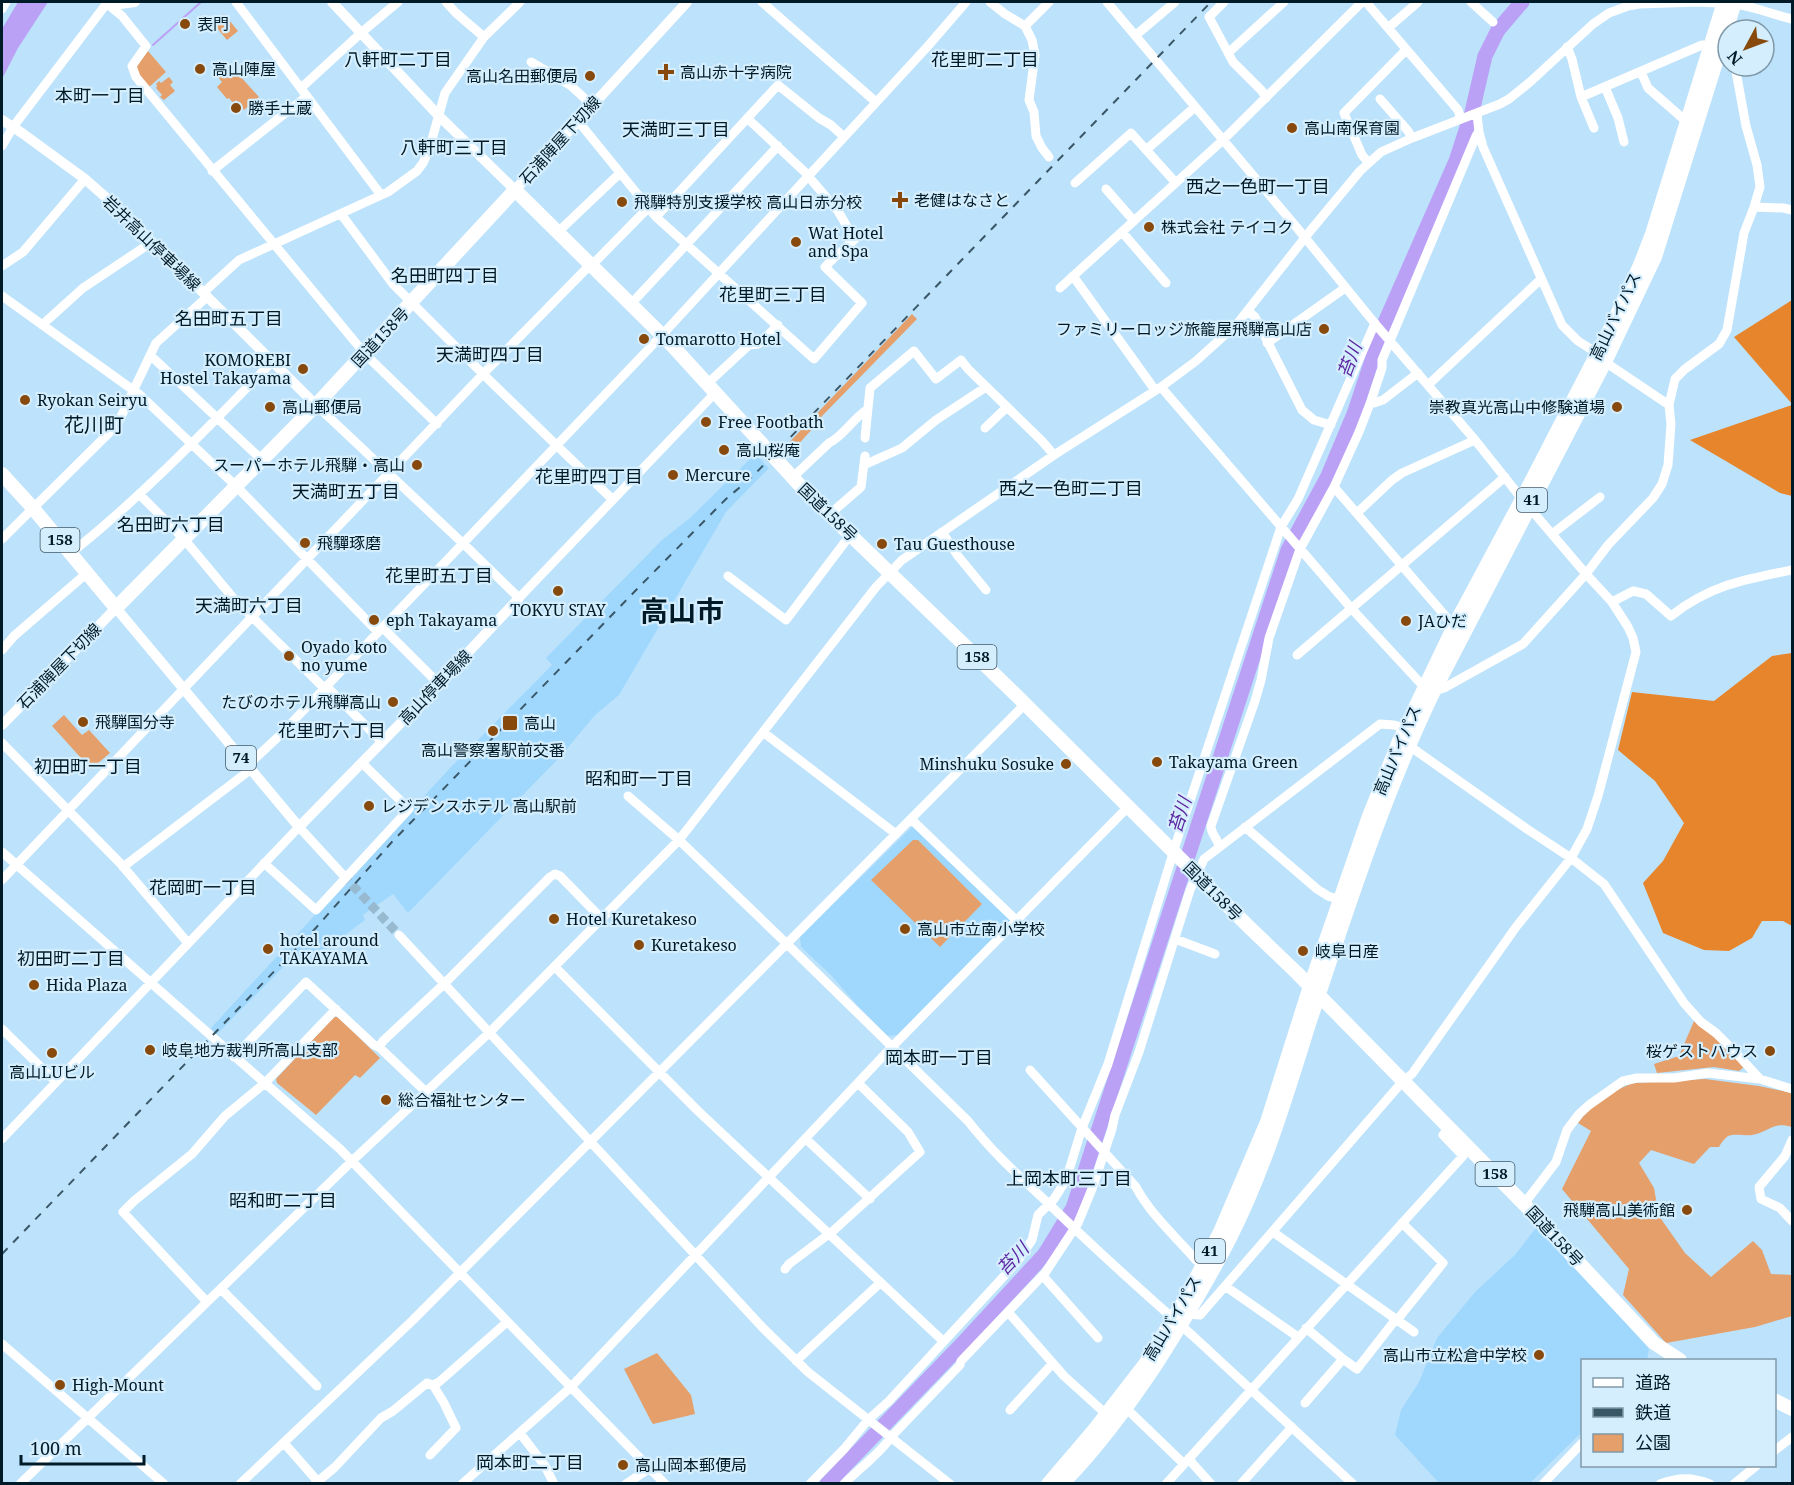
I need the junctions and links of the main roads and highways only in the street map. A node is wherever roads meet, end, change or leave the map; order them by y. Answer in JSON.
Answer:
{"nodes":[{"id":1,"x":106,"y":2,"type":"edge"},
{"id":2,"x":135,"y":2,"type":"edge"},
{"id":3,"x":332,"y":2,"type":"edge"},
{"id":4,"x":687,"y":2,"type":"edge"},
{"id":5,"x":1729,"y":3,"type":"edge"},
{"id":6,"x":1728,"y":18,"type":"edge"},
{"id":7,"x":1716,"y":72,"type":"edge"},
{"id":8,"x":2,"y":120,"type":"edge"},
{"id":9,"x":514,"y":190,"type":"junction"},
{"id":10,"x":1601,"y":358,"type":"junction"},
{"id":11,"x":316,"y":405,"type":"junction"},
{"id":12,"x":2,"y":474,"type":"edge"},
{"id":13,"x":1525,"y":503,"type":"junction"},
{"id":14,"x":519,"y":598,"type":"road end"},
{"id":15,"x":116,"y":608,"type":"junction"},
{"id":16,"x":1429,"y":689,"type":"junction"},
{"id":17,"x":2,"y":725,"type":"edge"},
{"id":18,"x":1315,"y":991,"type":"junction"},
{"id":19,"x":1181,"y":1320,"type":"junction"},
{"id":20,"x":1670,"y":1358,"type":"edge"},
{"id":21,"x":1776,"y":1401,"type":"edge"},
{"id":22,"x":1792,"y":1409,"type":"edge"},
{"id":23,"x":1048,"y":1484,"type":"edge"},
{"id":24,"x":1062,"y":1484,"type":"edge"}],
"edges":[{"from":1,"to":2,"type":"main road"},
{"from":3,"to":9,"type":"main road","name":"石浦陣屋下切線"},
{"from":4,"to":9,"type":"main road","name":"石浦陣屋下切線"},
{"from":5,"to":6,"type":"highway","name":"高山バイパス","number":"41"},
{"from":5,"to":10,"type":"highway","name":"高山バイパス","number":"41"},
{"from":7,"to":10,"type":"highway","name":"高山バイパス","number":"41"},
{"from":8,"to":11,"type":"main road","name":"岩井高山停車場線"},
{"from":9,"to":11,"type":"highway","name":"国道158号"},
{"from":9,"to":18,"type":"highway","name":"国道158号","number":"158"},
{"from":10,"to":13,"type":"highway","name":"高山バイパス","number":"41"},
{"from":11,"to":15,"type":"highway","name":"国道158号"},
{"from":12,"to":15,"type":"highway","number":"158"},
{"from":13,"to":16,"type":"highway","name":"高山バイパス","number":"41"},
{"from":13,"to":16,"type":"highway","name":"高山バイパス","number":"41"},
{"from":14,"to":15,"type":"main road","name":"高山停車場線","number":"74"},
{"from":15,"to":17,"type":"main road","name":"石浦陣屋下切線"},
{"from":16,"to":18,"type":"highway","name":"高山バイパス","number":"41"},
{"from":16,"to":18,"type":"highway","name":"高山バイパス","number":"41"},
{"from":18,"to":19,"type":"highway","name":"高山バイパス","number":"41"},
{"from":18,"to":19,"type":"highway","name":"高山バイパス","number":"41"},
{"from":18,"to":20,"type":"highway","name":"国道158号","number":"158"},
{"from":19,"to":23,"type":"highway","name":"高山バイパス","number":"41"},
{"from":19,"to":24,"type":"highway","name":"高山バイパス","number":"41"},
{"from":21,"to":22,"type":"highway"}]}
